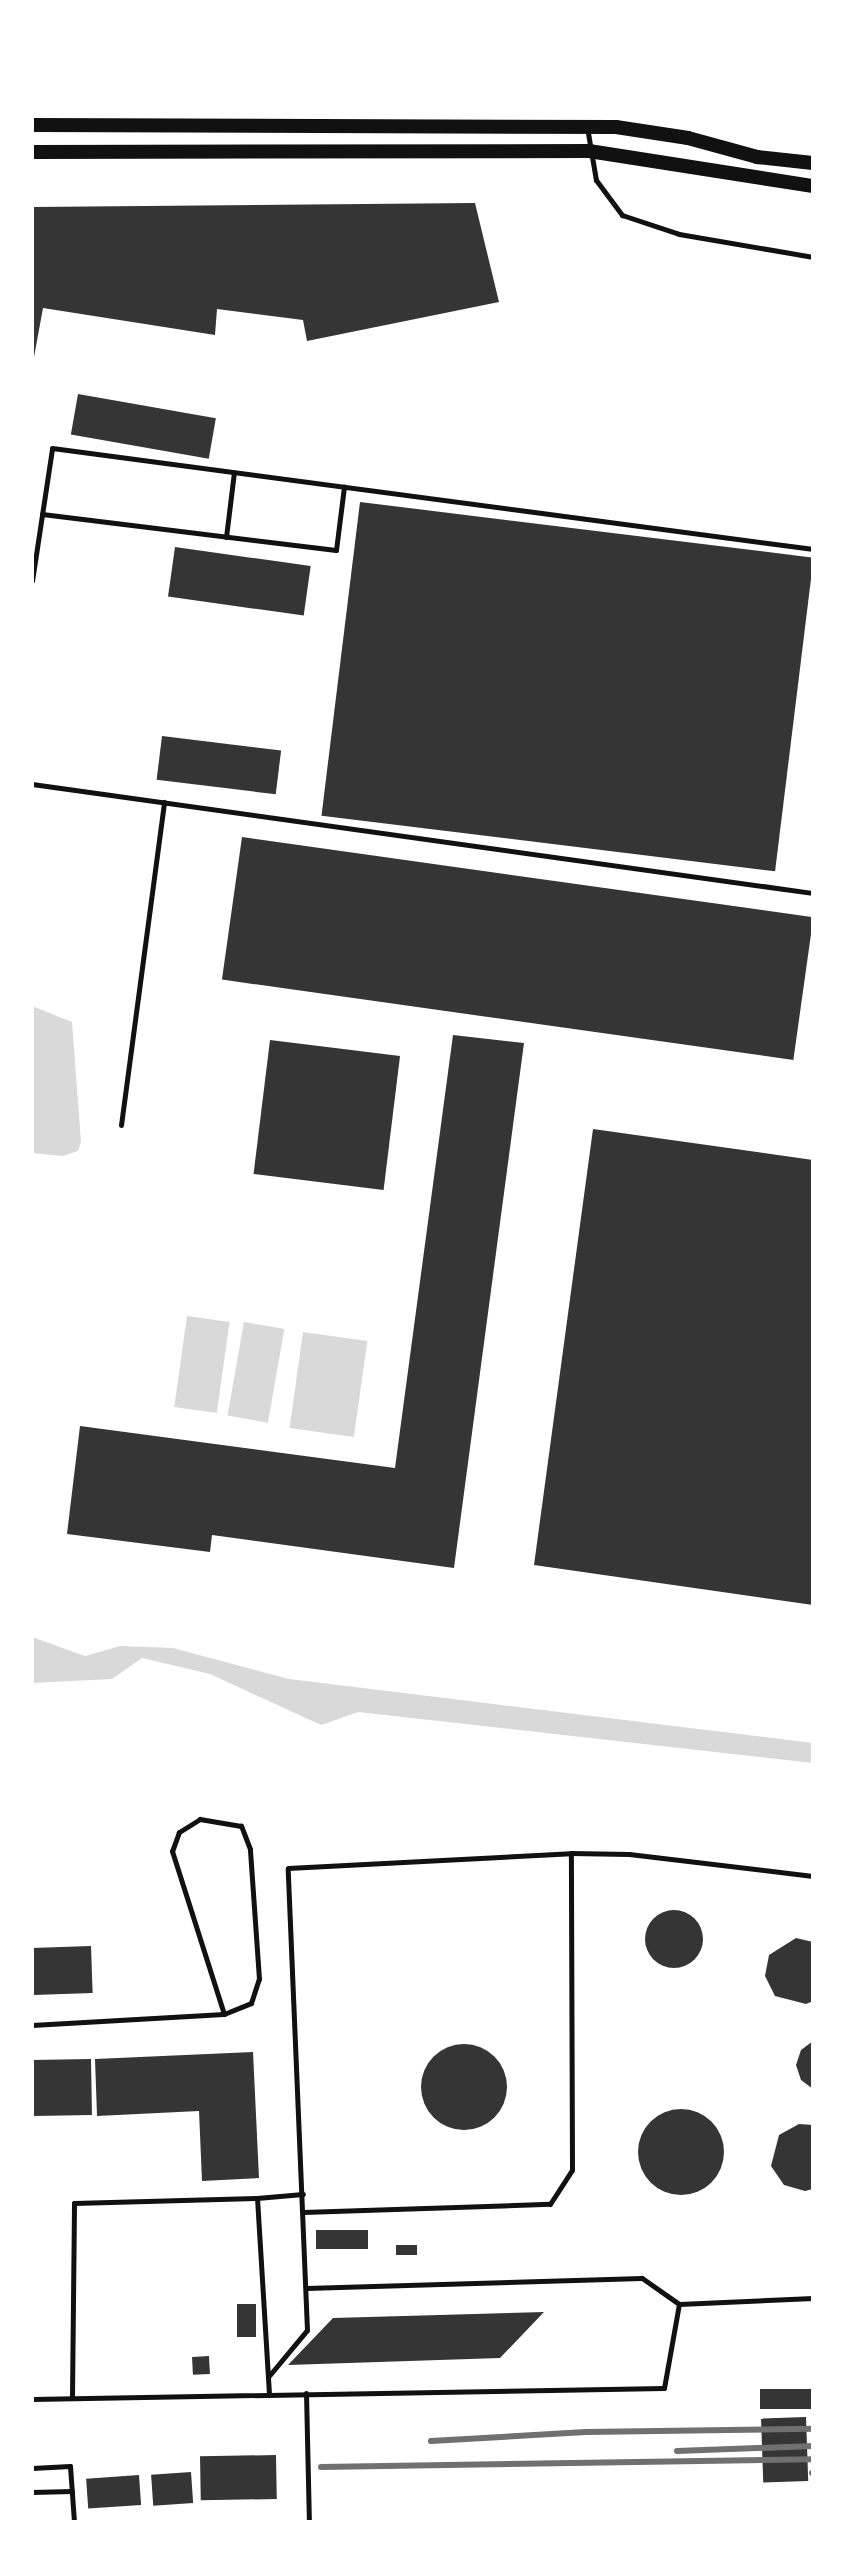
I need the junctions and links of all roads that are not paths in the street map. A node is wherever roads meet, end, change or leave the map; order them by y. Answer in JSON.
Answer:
{"nodes":[{"id":1,"x":32,"y":125,"type":"edge"},
{"id":2,"x":587,"y":126,"type":"junction"},
{"id":3,"x":589,"y":151,"type":"junction"},
{"id":4,"x":32,"y":152,"type":"edge"},
{"id":5,"x":813,"y":163,"type":"edge"},
{"id":6,"x":813,"y":186,"type":"edge"},
{"id":7,"x":813,"y":257,"type":"edge"},
{"id":8,"x":234,"y":472,"type":"junction"},
{"id":9,"x":344,"y":487,"type":"junction"},
{"id":10,"x":42,"y":514,"type":"junction"},
{"id":11,"x":226,"y":537,"type":"junction"},
{"id":12,"x":813,"y":549,"type":"edge"},
{"id":13,"x":32,"y":581,"type":"edge"},
{"id":14,"x":32,"y":784,"type":"edge"},
{"id":15,"x":164,"y":802,"type":"junction"},
{"id":16,"x":813,"y":893,"type":"edge"},
{"id":17,"x":121,"y":1125,"type":"dead end"},
{"id":18,"x":571,"y":1853,"type":"junction"},
{"id":19,"x":813,"y":1876,"type":"edge"},
{"id":20,"x":224,"y":2014,"type":"junction"},
{"id":21,"x":32,"y":2025,"type":"edge"},
{"id":22,"x":303,"y":2194,"type":"junction"},
{"id":23,"x":257,"y":2198,"type":"junction"},
{"id":24,"x":303,"y":2212,"type":"junction"},
{"id":25,"x":306,"y":2288,"type":"junction"},
{"id":26,"x":813,"y":2298,"type":"edge"},
{"id":27,"x":679,"y":2304,"type":"junction"},
{"id":28,"x":268,"y":2377,"type":"junction"},
{"id":29,"x":306,"y":2393,"type":"junction"},
{"id":30,"x":269,"y":2394,"type":"junction"},
{"id":31,"x":72,"y":2397,"type":"junction"},
{"id":32,"x":32,"y":2399,"type":"edge"},
{"id":33,"x":32,"y":2468,"type":"edge"},
{"id":34,"x":72,"y":2491,"type":"junction"},
{"id":35,"x":32,"y":2492,"type":"edge"},
{"id":36,"x":74,"y":2522,"type":"edge"},
{"id":37,"x":309,"y":2522,"type":"edge"}],
"edges":[{"from":1,"to":2,"type":"main road"},
{"from":2,"to":3,"type":"lane"},
{"from":2,"to":5,"type":"main road"},
{"from":3,"to":4,"type":"main road"},
{"from":3,"to":6,"type":"main road"},
{"from":3,"to":7,"type":"lane"},
{"from":8,"to":9,"type":"lane"},
{"from":8,"to":10,"type":"lane"},
{"from":8,"to":11,"type":"lane"},
{"from":9,"to":11,"type":"lane"},
{"from":9,"to":12,"type":"lane"},
{"from":10,"to":11,"type":"lane"},
{"from":10,"to":13,"type":"lane"},
{"from":14,"to":15,"type":"lane"},
{"from":15,"to":16,"type":"lane"},
{"from":15,"to":17,"type":"lane"},
{"from":18,"to":19,"type":"lane"},
{"from":18,"to":22,"type":"lane"},
{"from":18,"to":24,"type":"lane"},
{"from":20,"to":20,"type":"lane"},
{"from":20,"to":21,"type":"lane"},
{"from":22,"to":23,"type":"lane"},
{"from":22,"to":24,"type":"lane"},
{"from":23,"to":28,"type":"lane"},
{"from":23,"to":31,"type":"lane"},
{"from":24,"to":25,"type":"lane"},
{"from":25,"to":27,"type":"lane"},
{"from":25,"to":28,"type":"lane"},
{"from":26,"to":27,"type":"lane"},
{"from":27,"to":29,"type":"lane"},
{"from":28,"to":30,"type":"lane"},
{"from":29,"to":30,"type":"lane"},
{"from":29,"to":37,"type":"lane"},
{"from":30,"to":31,"type":"lane"},
{"from":31,"to":32,"type":"lane"},
{"from":33,"to":34,"type":"lane"},
{"from":34,"to":35,"type":"lane"},
{"from":34,"to":36,"type":"lane"}]}
